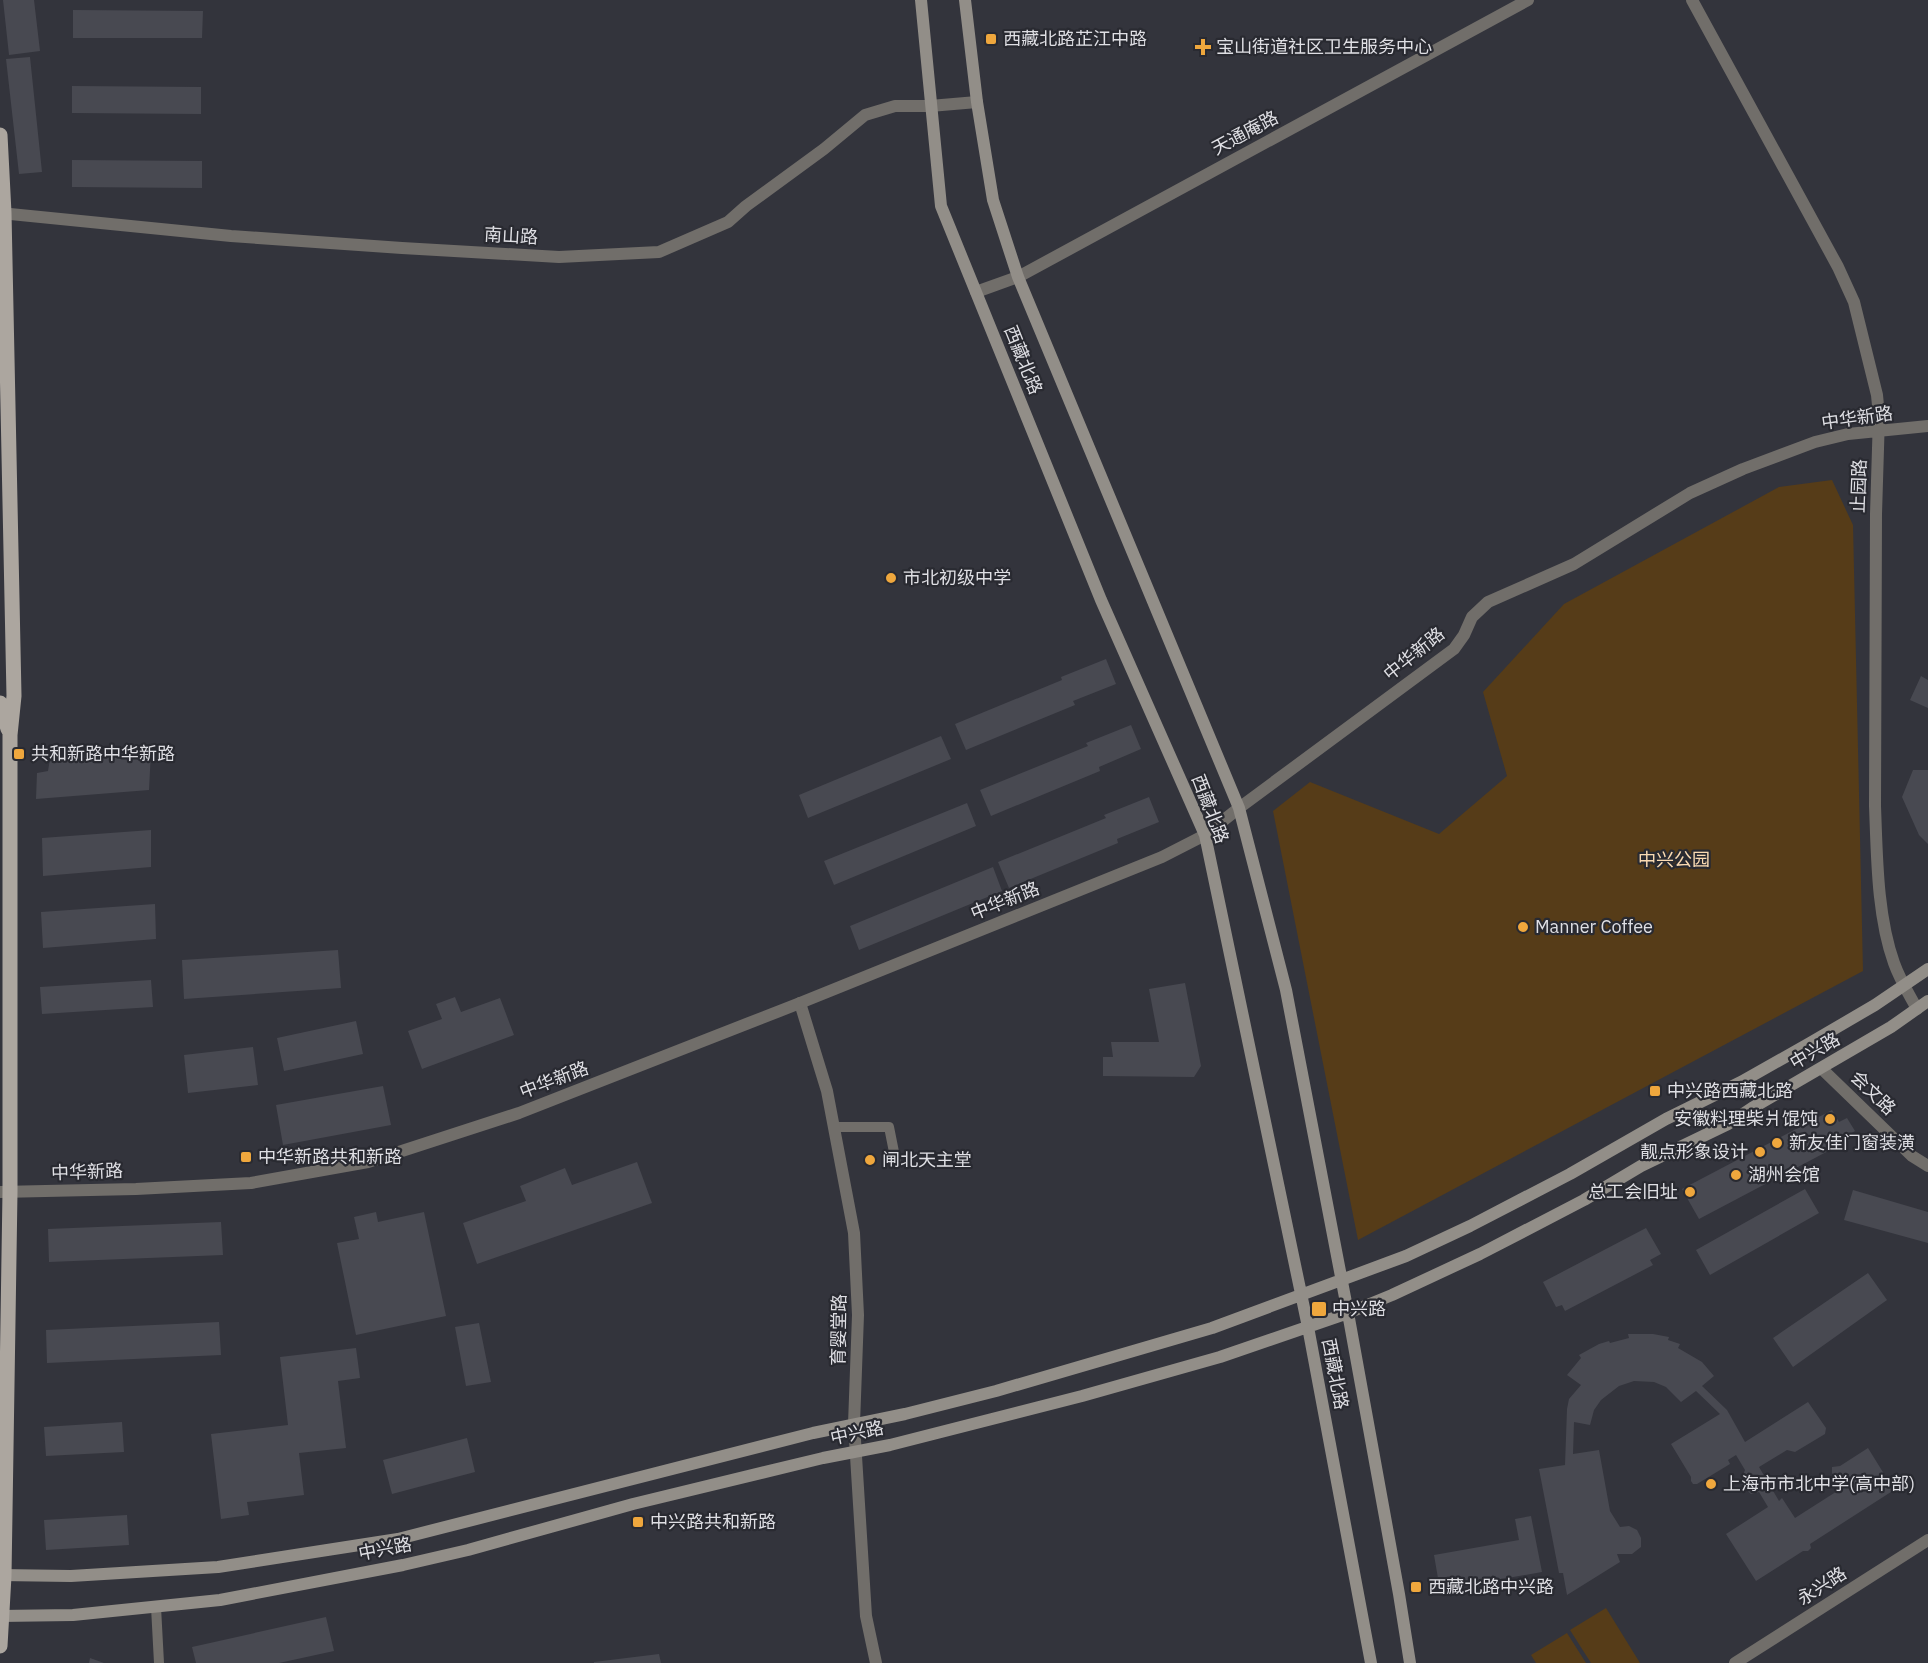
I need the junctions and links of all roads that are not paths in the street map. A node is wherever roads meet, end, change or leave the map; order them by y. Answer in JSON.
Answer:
{"nodes":[{"id":1,"x":921,"y":0,"type":"edge"},
{"id":2,"x":965,"y":0,"type":"edge"},
{"id":3,"x":1528,"y":0,"type":"edge"},
{"id":4,"x":1692,"y":0,"type":"edge"},
{"id":5,"x":977,"y":102,"type":"junction"},
{"id":6,"x":930,"y":106,"type":"junction"},
{"id":7,"x":0,"y":135,"type":"edge"},
{"id":8,"x":2,"y":222,"type":"edge"},
{"id":9,"x":1018,"y":277,"type":"junction"},
{"id":10,"x":976,"y":292,"type":"junction"},
{"id":11,"x":1928,"y":426,"type":"edge"},
{"id":12,"x":1880,"y":432,"type":"junction"},
{"id":13,"x":0,"y":703,"type":"edge"},
{"id":14,"x":10,"y":735,"type":"junction"},
{"id":15,"x":1239,"y":808,"type":"junction"},
{"id":16,"x":1205,"y":835,"type":"junction"},
{"id":17,"x":1928,"y":969,"type":"edge"},
{"id":18,"x":1904,"y":986,"type":"junction"},
{"id":19,"x":1928,"y":1001,"type":"edge"},
{"id":20,"x":800,"y":1004,"type":"junction"},
{"id":21,"x":1917,"y":1009,"type":"junction"},
{"id":22,"x":1822,"y":1069,"type":"junction"},
{"id":23,"x":835,"y":1127,"type":"junction"},
{"id":24,"x":896,"y":1162,"type":"dead end"},
{"id":25,"x":1928,"y":1166,"type":"edge"},
{"id":26,"x":5,"y":1192,"type":"edge"},
{"id":27,"x":1341,"y":1281,"type":"junction"},
{"id":28,"x":1301,"y":1296,"type":"junction"},
{"id":29,"x":1348,"y":1313,"type":"junction"},
{"id":30,"x":1308,"y":1328,"type":"junction"},
{"id":31,"x":854,"y":1424,"type":"junction"},
{"id":32,"x":856,"y":1451,"type":"junction"},
{"id":33,"x":1928,"y":1540,"type":"edge"},
{"id":34,"x":2,"y":1576,"type":"edge"},
{"id":35,"x":156,"y":1607,"type":"junction"},
{"id":36,"x":2,"y":1616,"type":"edge"},
{"id":37,"x":0,"y":1647,"type":"edge"},
{"id":38,"x":159,"y":1663,"type":"edge"},
{"id":39,"x":876,"y":1663,"type":"edge"},
{"id":40,"x":1371,"y":1663,"type":"edge"},
{"id":41,"x":1410,"y":1663,"type":"edge"},
{"id":42,"x":1736,"y":1663,"type":"edge"}],
"edges":[{"from":1,"to":6,"type":"main road","name":"西藏北路"},
{"from":2,"to":5,"type":"main road","name":"西藏北路"},
{"from":3,"to":9,"type":"street","name":"天通庵路"},
{"from":4,"to":12,"type":"street","name":"止园路"},
{"from":5,"to":6,"type":"street","name":"南山路"},
{"from":5,"to":9,"type":"main road","name":"西藏北路"},
{"from":6,"to":8,"type":"street","name":"南山路"},
{"from":6,"to":10,"type":"main road","name":"西藏北路"},
{"from":7,"to":8,"type":"main road"},
{"from":8,"to":14,"type":"main road"},
{"from":9,"to":10,"type":"street","name":"天通庵路"},
{"from":9,"to":15,"type":"main road","name":"西藏北路"},
{"from":10,"to":16,"type":"main road","name":"西藏北路"},
{"from":11,"to":12,"type":"street","name":"中华新路"},
{"from":12,"to":15,"type":"street","name":"中华新路"},
{"from":12,"to":18,"type":"street","name":"止园路"},
{"from":13,"to":14,"type":"main road"},
{"from":14,"to":26,"type":"main road"},
{"from":15,"to":16,"type":"street","name":"中华新路"},
{"from":15,"to":27,"type":"main road","name":"西藏北路"},
{"from":16,"to":20,"type":"street","name":"中华新路"},
{"from":16,"to":28,"type":"main road","name":"西藏北路"},
{"from":17,"to":18,"type":"main road","name":"中兴路"},
{"from":18,"to":21,"type":"street","name":"止园路"},
{"from":18,"to":27,"type":"main road","name":"中兴路"},
{"from":19,"to":21,"type":"main road","name":"中兴路"},
{"from":20,"to":23,"type":"street","name":"育婴堂路"},
{"from":20,"to":26,"type":"street","name":"中华新路"},
{"from":21,"to":22,"type":"main road","name":"中兴路"},
{"from":22,"to":25,"type":"street","name":"会文路"},
{"from":22,"to":29,"type":"main road","name":"中兴路"},
{"from":23,"to":24,"type":"lane"},
{"from":23,"to":31,"type":"street","name":"育婴堂路"},
{"from":26,"to":34,"type":"main road"},
{"from":27,"to":28,"type":"main road","name":"中兴路"},
{"from":27,"to":29,"type":"main road","name":"西藏北路"},
{"from":28,"to":30,"type":"main road","name":"西藏北路"},
{"from":28,"to":31,"type":"main road","name":"中兴路"},
{"from":29,"to":30,"type":"main road","name":"中兴路"},
{"from":29,"to":41,"type":"main road","name":"西藏北路"},
{"from":30,"to":32,"type":"main road","name":"中兴路"},
{"from":30,"to":40,"type":"main road","name":"西藏北路"},
{"from":31,"to":32,"type":"street","name":"育婴堂路"},
{"from":31,"to":34,"type":"main road","name":"中兴路"},
{"from":32,"to":35,"type":"main road","name":"中兴路"},
{"from":32,"to":39,"type":"street","name":"育婴堂路"},
{"from":33,"to":42,"type":"street","name":"永兴路"},
{"from":34,"to":36,"type":"main road"},
{"from":35,"to":36,"type":"main road","name":"中兴路"},
{"from":35,"to":38,"type":"lane"},
{"from":36,"to":37,"type":"main road"}]}
